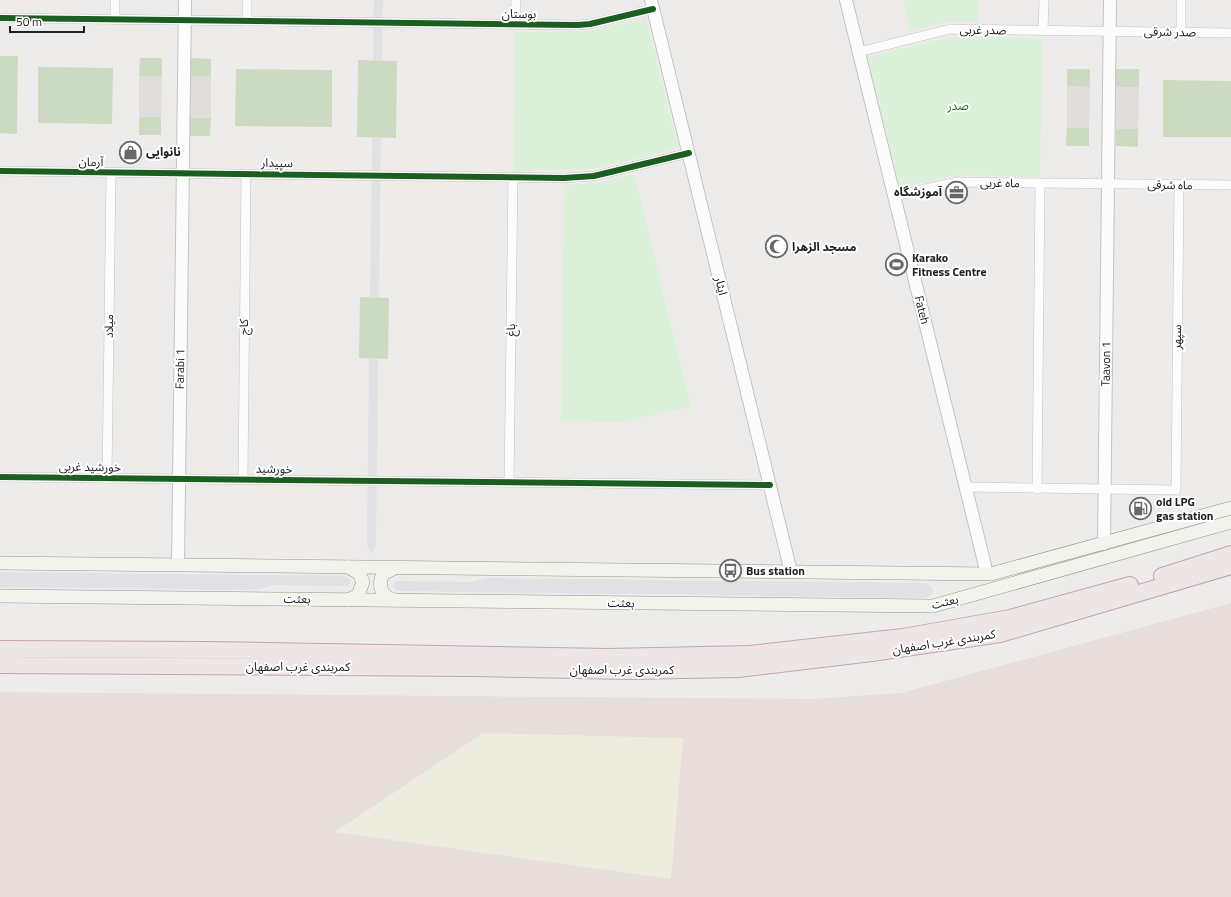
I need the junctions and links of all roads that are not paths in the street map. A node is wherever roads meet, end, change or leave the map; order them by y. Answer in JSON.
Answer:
{"nodes":[{"id":1,"x":115,"y":0,"type":"edge"},
{"id":2,"x":185,"y":0,"type":"edge"},
{"id":3,"x":247,"y":0,"type":"edge"},
{"id":4,"x":516,"y":0,"type":"edge"},
{"id":5,"x":846,"y":0,"type":"edge"},
{"id":6,"x":1044,"y":0,"type":"edge"},
{"id":7,"x":1110,"y":0,"type":"edge"},
{"id":8,"x":1181,"y":0,"type":"edge"},
{"id":9,"x":652,"y":4,"type":"edge"},
{"id":10,"x":0,"y":18,"type":"edge"},
{"id":11,"x":115,"y":20,"type":"junction"},
{"id":12,"x":184,"y":20,"type":"junction"},
{"id":13,"x":247,"y":21,"type":"junction"},
{"id":14,"x":515,"y":25,"type":"junction"},
{"id":15,"x":1043,"y":31,"type":"junction"},
{"id":16,"x":1110,"y":31,"type":"junction"},
{"id":17,"x":1181,"y":32,"type":"junction"},
{"id":18,"x":1231,"y":33,"type":"edge"},
{"id":19,"x":859,"y":52,"type":"junction"},
{"id":20,"x":689,"y":153,"type":"junction"},
{"id":21,"x":0,"y":171,"type":"edge"},
{"id":22,"x":111,"y":173,"type":"junction"},
{"id":23,"x":183,"y":173,"type":"junction"},
{"id":24,"x":246,"y":174,"type":"junction"},
{"id":25,"x":513,"y":178,"type":"junction"},
{"id":26,"x":1040,"y":184,"type":"junction"},
{"id":27,"x":1108,"y":184,"type":"junction"},
{"id":28,"x":1179,"y":185,"type":"junction"},
{"id":29,"x":1231,"y":185,"type":"edge"},
{"id":30,"x":894,"y":196,"type":"junction"},
{"id":31,"x":0,"y":477,"type":"edge"},
{"id":32,"x":107,"y":479,"type":"junction"},
{"id":33,"x":179,"y":479,"type":"junction"},
{"id":34,"x":243,"y":479,"type":"junction"},
{"id":35,"x":509,"y":483,"type":"junction"},
{"id":36,"x":770,"y":485,"type":"junction"},
{"id":37,"x":966,"y":487,"type":"junction"},
{"id":38,"x":1037,"y":489,"type":"junction"},
{"id":39,"x":1104,"y":489,"type":"junction"},
{"id":40,"x":1231,"y":508,"type":"edge"},
{"id":41,"x":1231,"y":522,"type":"edge"},
{"id":42,"x":1104,"y":544,"type":"junction"},
{"id":43,"x":1231,"y":554,"type":"edge"},
{"id":44,"x":0,"y":563,"type":"edge"},
{"id":45,"x":178,"y":565,"type":"junction"},
{"id":46,"x":1231,"y":566,"type":"edge"},
{"id":47,"x":347,"y":567,"type":"junction"},
{"id":48,"x":396,"y":568,"type":"junction"},
{"id":49,"x":791,"y":572,"type":"junction"},
{"id":50,"x":987,"y":574,"type":"junction"},
{"id":51,"x":0,"y":596,"type":"edge"},
{"id":52,"x":346,"y":600,"type":"junction"},
{"id":53,"x":396,"y":600,"type":"junction"},
{"id":54,"x":0,"y":649,"type":"edge"},
{"id":55,"x":0,"y":665,"type":"edge"}],
"edges":[{"from":1,"to":11,"type":"street"},
{"from":2,"to":12,"type":"street","name":"Farabi 1"},
{"from":3,"to":13,"type":"street"},
{"from":4,"to":14,"type":"street"},
{"from":5,"to":19,"type":"street","name":"Fateh"},
{"from":6,"to":15,"type":"street"},
{"from":7,"to":16,"type":"street","name":"Taavon 1"},
{"from":8,"to":17,"type":"street"},
{"from":9,"to":14,"type":"street","name":"بوستان"},
{"from":9,"to":20,"type":"street","name":"ایثار"},
{"from":10,"to":11,"type":"street","name":"بوستان"},
{"from":11,"to":12,"type":"street","name":"بوستان"},
{"from":12,"to":13,"type":"street","name":"بوستان"},
{"from":12,"to":23,"type":"street","name":"Farabi 1"},
{"from":13,"to":14,"type":"street","name":"بوستان"},
{"from":15,"to":16,"type":"street","name":"صدر غربی"},
{"from":15,"to":19,"type":"street","name":"صدر غربی"},
{"from":16,"to":17,"type":"street","name":"صدر شرقی"},
{"from":16,"to":27,"type":"street","name":"Taavon 1"},
{"from":17,"to":18,"type":"street","name":"صدر شرقی"},
{"from":19,"to":30,"type":"street","name":"Fateh"},
{"from":20,"to":25,"type":"street","name":"سپیدار"},
{"from":20,"to":36,"type":"street","name":"ایثار"},
{"from":21,"to":22,"type":"street","name":"آرمان"},
{"from":22,"to":23,"type":"street","name":"آرمان"},
{"from":22,"to":32,"type":"street","name":"میلاد"},
{"from":23,"to":24,"type":"street","name":"سپیدار"},
{"from":23,"to":33,"type":"street","name":"Farabi 1"},
{"from":24,"to":25,"type":"street","name":"سپیدار"},
{"from":24,"to":34,"type":"street","name":"کاج"},
{"from":25,"to":35,"type":"street","name":"باغ"},
{"from":26,"to":27,"type":"street","name":"ماه غربی"},
{"from":26,"to":30,"type":"street","name":"ماه غربی"},
{"from":26,"to":38,"type":"street"},
{"from":27,"to":28,"type":"street","name":"ماه شرقی"},
{"from":27,"to":39,"type":"street","name":"Taavon 1"},
{"from":28,"to":29,"type":"street","name":"ماه شرقی"},
{"from":28,"to":39,"type":"street","name":"سپهر"},
{"from":30,"to":37,"type":"street","name":"Fateh"},
{"from":31,"to":32,"type":"street","name":"خورشید غربی"},
{"from":32,"to":33,"type":"street","name":"خورشید غربی"},
{"from":33,"to":34,"type":"street","name":"خورشید"},
{"from":33,"to":45,"type":"street","name":"Farabi 1"},
{"from":34,"to":35,"type":"street","name":"خورشید"},
{"from":35,"to":36,"type":"street","name":"خورشید"},
{"from":36,"to":49,"type":"street","name":"ایثار"},
{"from":37,"to":38,"type":"street"},
{"from":37,"to":50,"type":"street","name":"Fateh"},
{"from":38,"to":39,"type":"street"},
{"from":39,"to":42,"type":"street","name":"Taavon 1"},
{"from":40,"to":42,"type":"main road","name":"بعثت"},
{"from":41,"to":53,"type":"main road","name":"بعثت"},
{"from":42,"to":50,"type":"main road","name":"بعثت"},
{"from":43,"to":54,"type":"highway","name":"کمربندی غرب اصفهان"},
{"from":44,"to":45,"type":"main road","name":"بعثت"},
{"from":45,"to":47,"type":"main road","name":"بعثت"},
{"from":46,"to":55,"type":"highway","name":"کمربندی غرب اصفهان"},
{"from":47,"to":48,"type":"main road","name":"بعثت"},
{"from":47,"to":52,"type":"main road"},
{"from":48,"to":49,"type":"main road","name":"بعثت"},
{"from":48,"to":53,"type":"main road"},
{"from":49,"to":50,"type":"main road","name":"بعثت"},
{"from":51,"to":52,"type":"main road","name":"بعثت"},
{"from":52,"to":53,"type":"main road","name":"بعثت"}]}
